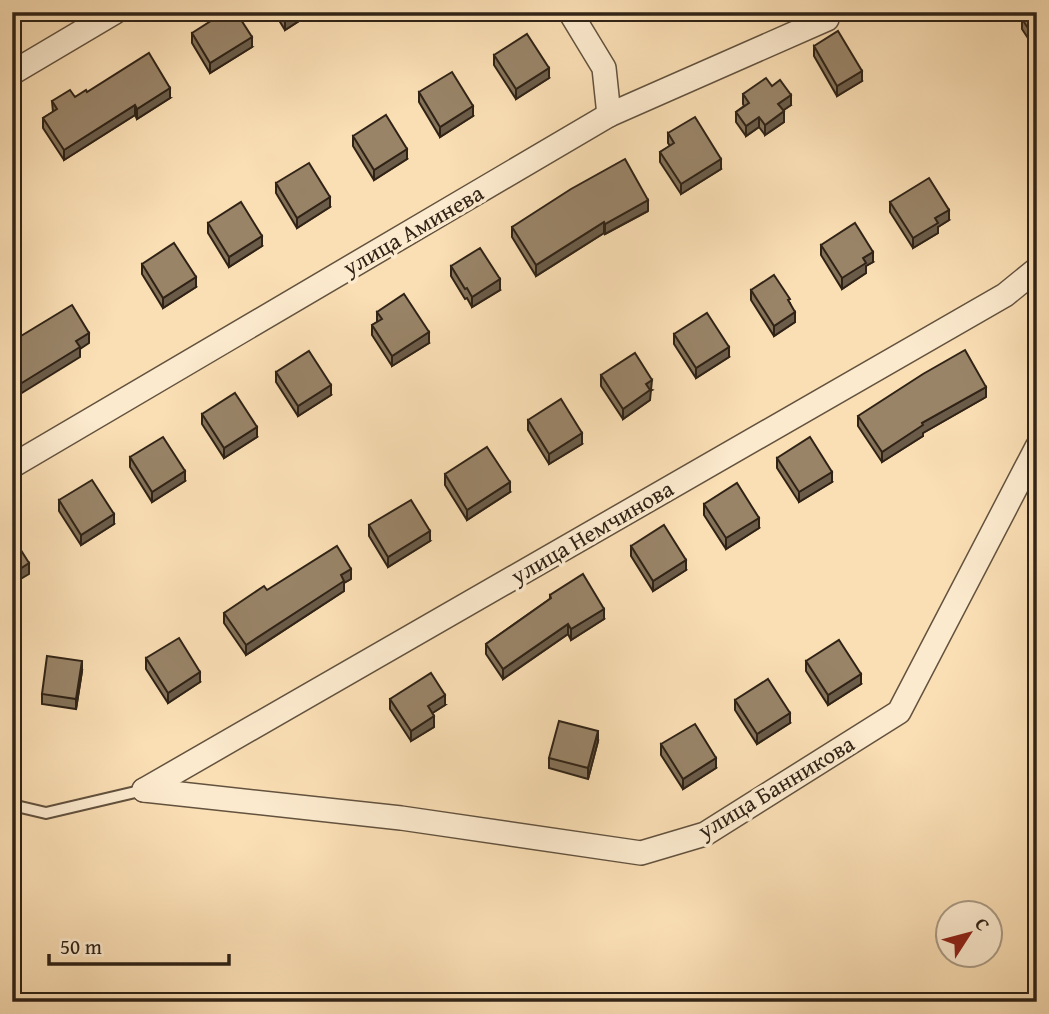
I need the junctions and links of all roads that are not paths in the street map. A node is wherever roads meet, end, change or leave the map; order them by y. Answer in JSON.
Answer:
{"nodes":[{"id":1,"x":115,"y":12,"type":"edge"},
{"id":2,"x":570,"y":12,"type":"edge"},
{"id":3,"x":827,"y":19,"type":"dead end"},
{"id":4,"x":12,"y":73,"type":"edge"},
{"id":5,"x":609,"y":115,"type":"junction"},
{"id":6,"x":1037,"y":269,"type":"edge"},
{"id":7,"x":1037,"y":447,"type":"edge"},
{"id":8,"x":12,"y":466,"type":"edge"},
{"id":9,"x":144,"y":790,"type":"junction"},
{"id":10,"x":12,"y":805,"type":"edge"}],
"edges":[{"from":1,"to":4,"type":"street"},
{"from":2,"to":5,"type":"street"},
{"from":3,"to":5,"type":"street","name":"улица Аминева"},
{"from":5,"to":8,"type":"street","name":"улица Аминева"},
{"from":6,"to":9,"type":"street","name":"улица Немчинова"},
{"from":7,"to":9,"type":"street","name":"улица Банникова"},
{"from":9,"to":10,"type":"lane"}]}
